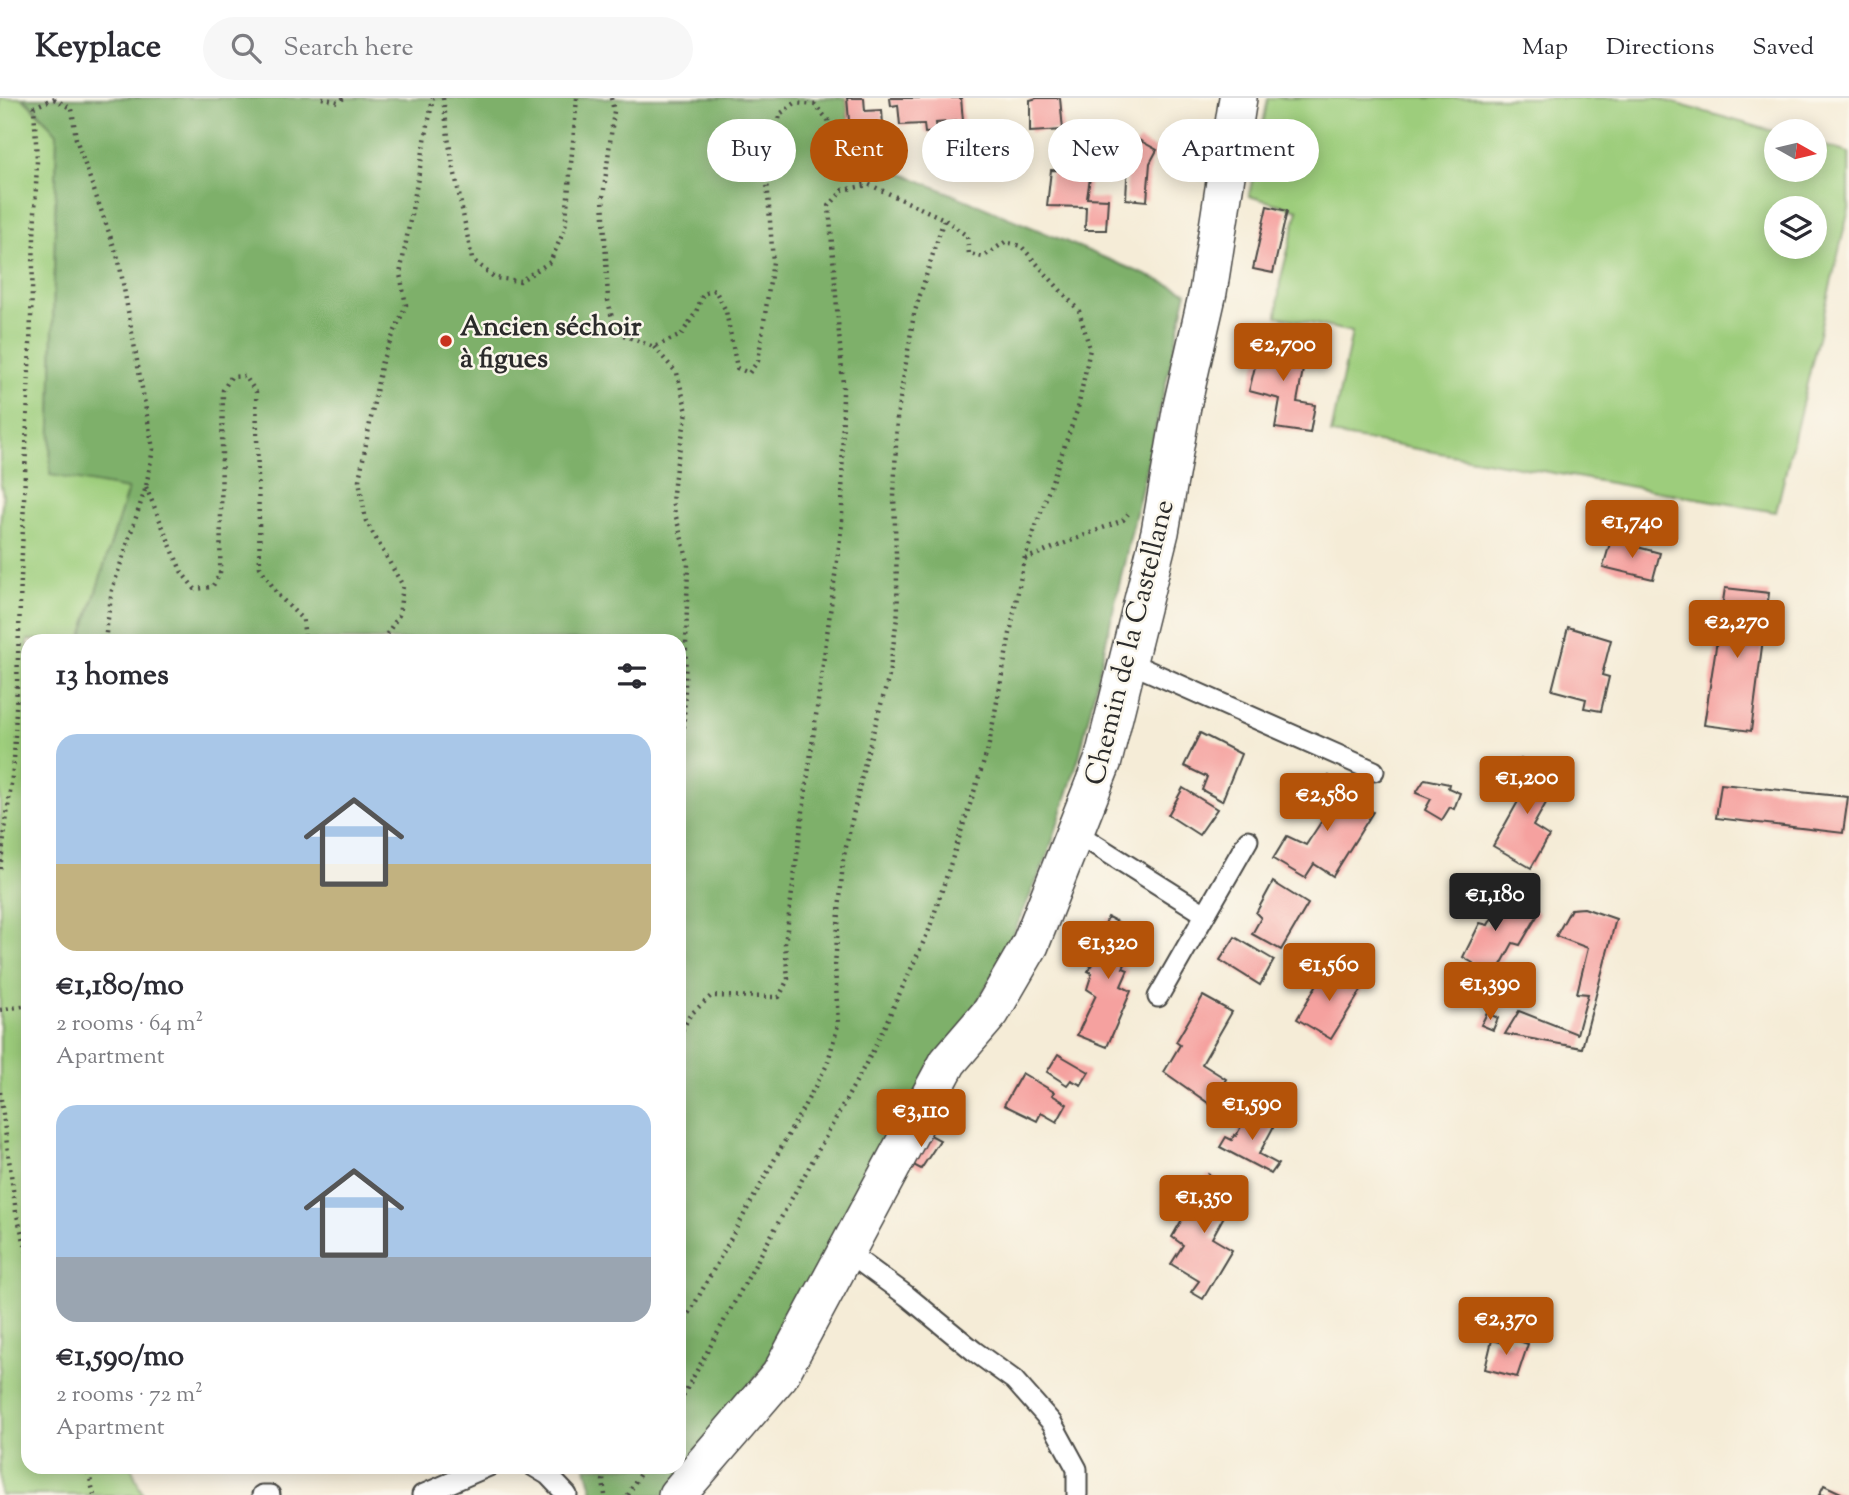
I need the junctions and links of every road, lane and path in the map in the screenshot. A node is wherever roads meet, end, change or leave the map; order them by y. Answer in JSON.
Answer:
{"nodes":[{"id":1,"x":53,"y":98,"type":"edge"},
{"id":2,"x":322,"y":98,"type":"edge"},
{"id":3,"x":344,"y":98,"type":"edge"},
{"id":4,"x":433,"y":98,"type":"edge"},
{"id":5,"x":443,"y":98,"type":"edge"},
{"id":6,"x":577,"y":98,"type":"edge"},
{"id":7,"x":611,"y":98,"type":"edge"},
{"id":8,"x":1238,"y":98,"type":"edge"},
{"id":9,"x":869,"y":184,"type":"junction"},
{"id":10,"x":944,"y":219,"type":"junction"},
{"id":11,"x":654,"y":347,"type":"junction"},
{"id":12,"x":146,"y":487,"type":"junction"},
{"id":13,"x":1123,"y":520,"type":"dead end"},
{"id":14,"x":1024,"y":560,"type":"junction"},
{"id":15,"x":106,"y":634,"type":"edge"},
{"id":16,"x":304,"y":634,"type":"edge"},
{"id":17,"x":387,"y":634,"type":"edge"},
{"id":18,"x":686,"y":644,"type":"edge"},
{"id":19,"x":1128,"y":662,"type":"junction"},
{"id":20,"x":1374,"y":771,"type":"dead end"},
{"id":21,"x":1075,"y":832,"type":"junction"},
{"id":22,"x":1248,"y":840,"type":"dead end"},
{"id":23,"x":0,"y":869,"type":"edge"},
{"id":24,"x":1205,"y":914,"type":"junction"},
{"id":25,"x":1158,"y":997,"type":"dead end"},
{"id":26,"x":21,"y":1007,"type":"edge"},
{"id":27,"x":0,"y":1010,"type":"edge"},
{"id":28,"x":686,"y":1023,"type":"edge"},
{"id":29,"x":0,"y":1092,"type":"edge"},
{"id":30,"x":21,"y":1230,"type":"edge"},
{"id":31,"x":846,"y":1252,"type":"junction"},
{"id":32,"x":686,"y":1319,"type":"edge"},
{"id":33,"x":686,"y":1390,"type":"edge"},
{"id":34,"x":89,"y":1474,"type":"edge"},
{"id":35,"x":471,"y":1474,"type":"edge"},
{"id":36,"x":546,"y":1474,"type":"edge"},
{"id":37,"x":605,"y":1474,"type":"edge"},
{"id":38,"x":640,"y":1474,"type":"edge"},
{"id":39,"x":94,"y":1495,"type":"edge"},
{"id":40,"x":262,"y":1495,"type":"edge"},
{"id":41,"x":270,"y":1495,"type":"edge"},
{"id":42,"x":422,"y":1495,"type":"edge"},
{"id":43,"x":568,"y":1495,"type":"edge"},
{"id":44,"x":605,"y":1495,"type":"edge"},
{"id":45,"x":628,"y":1495,"type":"edge"},
{"id":46,"x":677,"y":1495,"type":"edge"},
{"id":47,"x":1077,"y":1495,"type":"edge"}],
"edges":[{"from":1,"to":12,"type":"path"},
{"from":1,"to":23,"type":"path"},
{"from":2,"to":3,"type":"path"},
{"from":4,"to":17,"type":"path"},
{"from":5,"to":6,"type":"path"},
{"from":7,"to":11,"type":"path"},
{"from":8,"to":19,"type":"street","name":"Chemin de la Castellane"},
{"from":9,"to":10,"type":"path"},
{"from":9,"to":11,"type":"path"},
{"from":9,"to":28,"type":"path"},
{"from":10,"to":14,"type":"path"},
{"from":10,"to":32,"type":"path"},
{"from":11,"to":18,"type":"path"},
{"from":12,"to":15,"type":"path"},
{"from":12,"to":16,"type":"path"},
{"from":13,"to":14,"type":"path"},
{"from":14,"to":33,"type":"path"},
{"from":19,"to":20,"type":"lane"},
{"from":19,"to":21,"type":"street","name":"Chemin de la Castellane"},
{"from":21,"to":24,"type":"lane"},
{"from":21,"to":31,"type":"street","name":"Chemin de la Castellane"},
{"from":22,"to":24,"type":"lane"},
{"from":24,"to":25,"type":"lane"},
{"from":26,"to":27,"type":"path"},
{"from":29,"to":30,"type":"path"},
{"from":31,"to":46,"type":"street","name":"Chemin de la Castellane"},
{"from":31,"to":47,"type":"lane"},
{"from":34,"to":39,"type":"path"},
{"from":35,"to":42,"type":"lane"},
{"from":36,"to":43,"type":"lane"},
{"from":37,"to":44,"type":"path"},
{"from":38,"to":45,"type":"path"},
{"from":40,"to":41,"type":"lane"}]}
